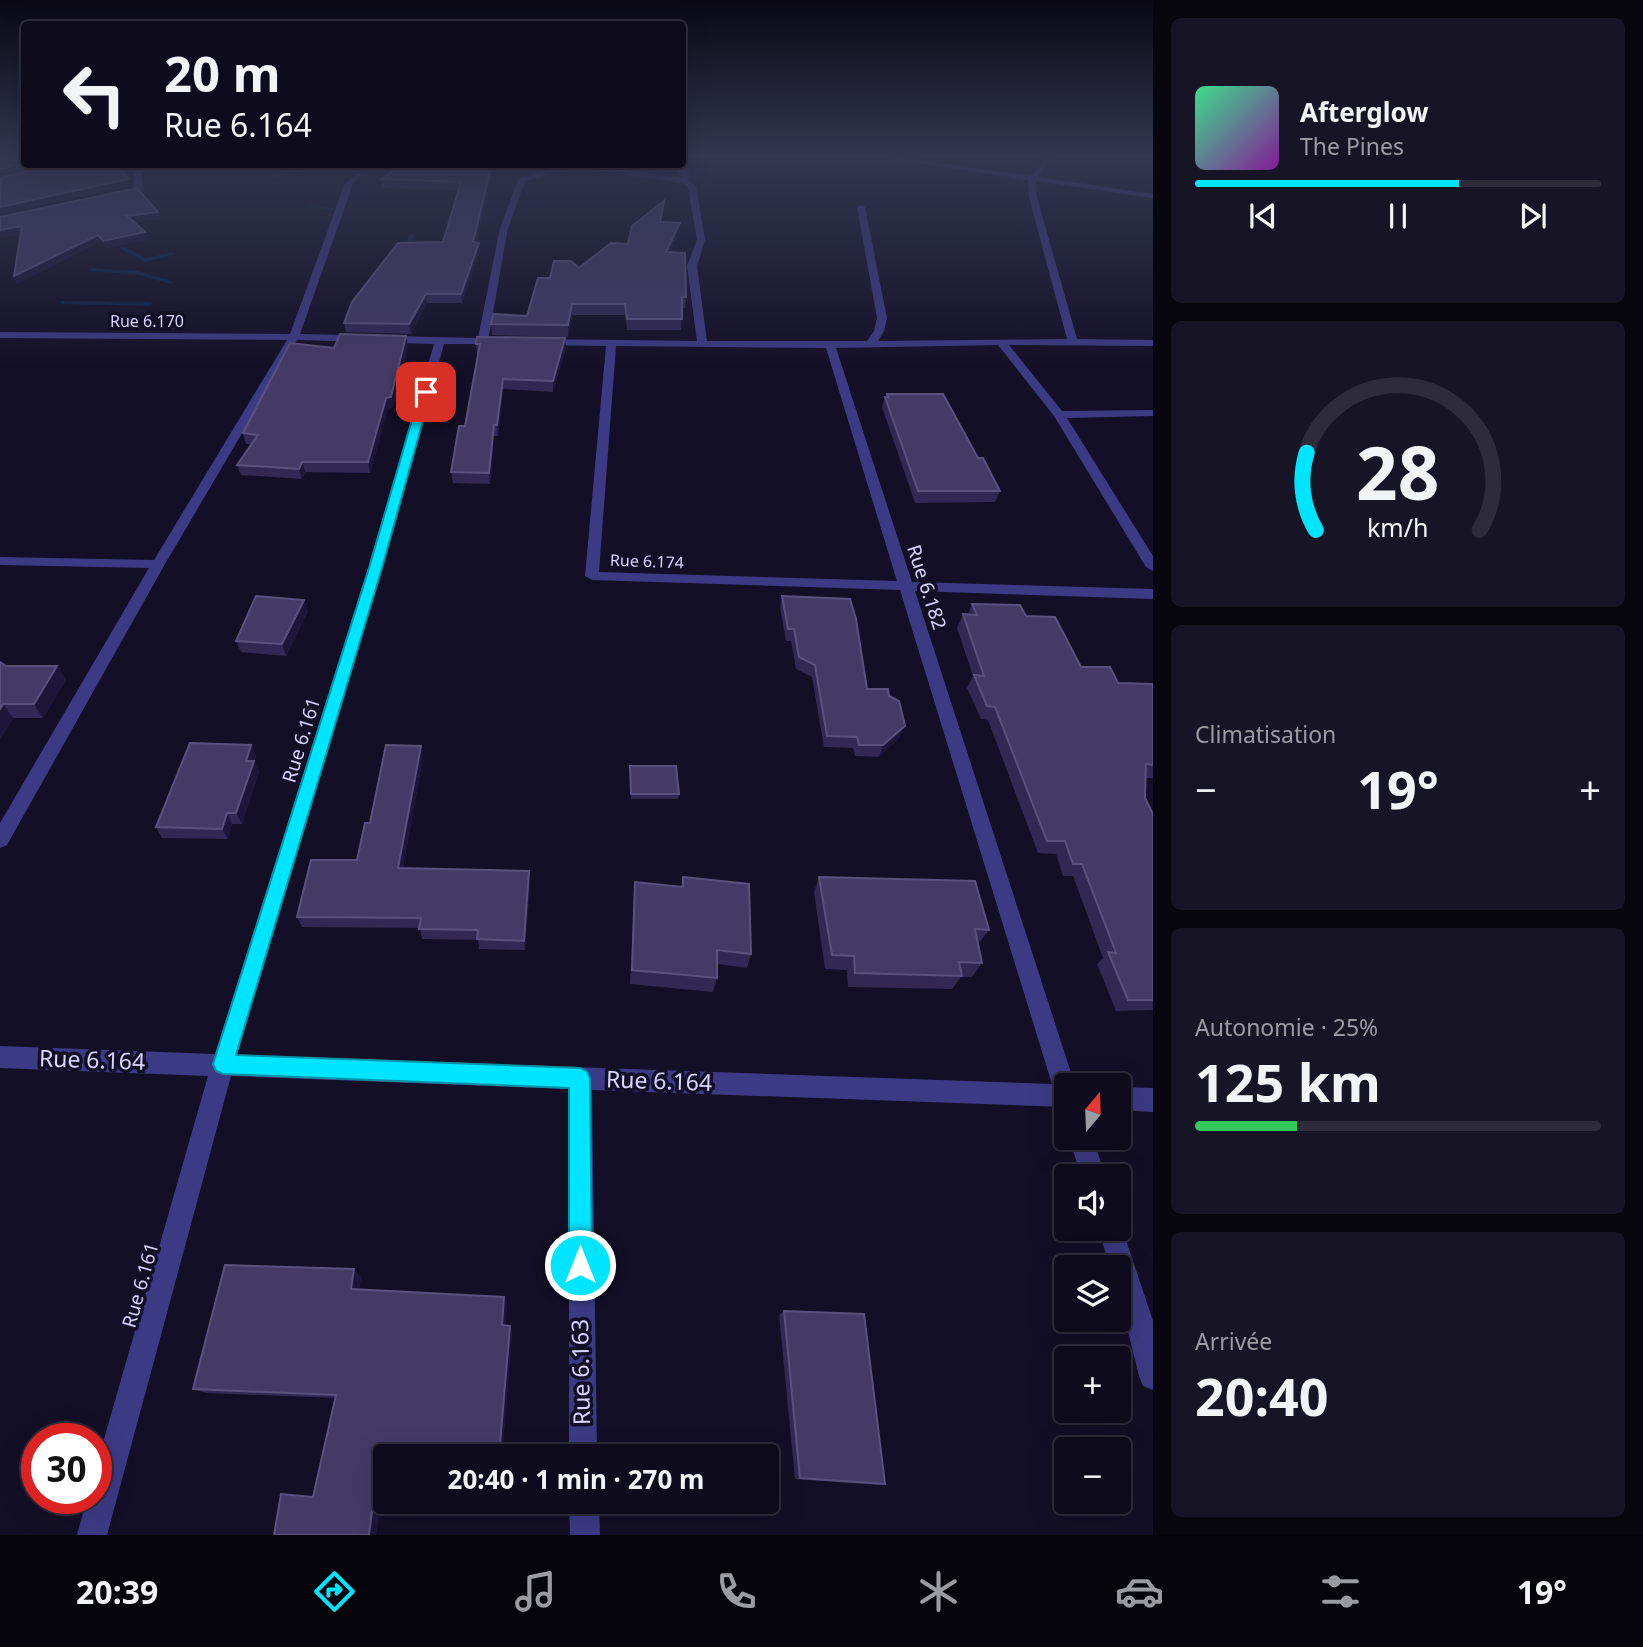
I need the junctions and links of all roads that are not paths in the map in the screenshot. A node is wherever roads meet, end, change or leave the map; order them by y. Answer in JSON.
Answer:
{"nodes":[{"id":1,"x":333,"y":229,"type":"edge"},
{"id":2,"x":504,"y":229,"type":"edge"},
{"id":3,"x":699,"y":229,"type":"edge"},
{"id":4,"x":865,"y":229,"type":"edge"},
{"id":5,"x":1040,"y":229,"type":"edge"},
{"id":6,"x":0,"y":335,"type":"edge"},
{"id":7,"x":294,"y":337,"type":"junction"},
{"id":8,"x":440,"y":341,"type":"junction"},
{"id":9,"x":534,"y":342,"type":"edge"},
{"id":10,"x":611,"y":342,"type":"junction"},
{"id":11,"x":702,"y":342,"type":"junction"},
{"id":12,"x":871,"y":342,"type":"junction"},
{"id":13,"x":1001,"y":342,"type":"junction"},
{"id":14,"x":1073,"y":342,"type":"junction"},
{"id":15,"x":1153,"y":343,"type":"edge"},
{"id":16,"x":830,"y":345,"type":"junction"},
{"id":17,"x":1153,"y":413,"type":"edge"},
{"id":18,"x":1059,"y":415,"type":"junction"},
{"id":19,"x":0,"y":561,"type":"edge"},
{"id":20,"x":158,"y":564,"type":"junction"},
{"id":21,"x":1153,"y":567,"type":"edge"},
{"id":22,"x":907,"y":588,"type":"junction"},
{"id":23,"x":1153,"y":594,"type":"edge"},
{"id":24,"x":0,"y":840,"type":"edge"},
{"id":25,"x":0,"y":1057,"type":"edge"},
{"id":26,"x":223,"y":1064,"type":"junction"},
{"id":27,"x":1059,"y":1073,"type":"edge"},
{"id":28,"x":580,"y":1078,"type":"junction"},
{"id":29,"x":1054,"y":1094,"type":"edge"},
{"id":30,"x":1131,"y":1099,"type":"edge"},
{"id":31,"x":1153,"y":1100,"type":"edge"},
{"id":32,"x":1115,"y":1241,"type":"edge"},
{"id":33,"x":1153,"y":1376,"type":"edge"},
{"id":34,"x":583,"y":1444,"type":"edge"},
{"id":35,"x":584,"y":1514,"type":"edge"},
{"id":36,"x":92,"y":1535,"type":"edge"},
{"id":37,"x":585,"y":1535,"type":"edge"}],
"edges":[{"from":1,"to":7,"type":"street"},
{"from":2,"to":8,"type":"street"},
{"from":3,"to":11,"type":"street"},
{"from":4,"to":12,"type":"street"},
{"from":5,"to":14,"type":"street"},
{"from":6,"to":7,"type":"street","name":"Rue 6.170"},
{"from":7,"to":8,"type":"street","name":"Rue 6.170"},
{"from":7,"to":20,"type":"street"},
{"from":8,"to":26,"type":"street","name":"Rue 6.161"},
{"from":9,"to":10,"type":"street"},
{"from":10,"to":11,"type":"street"},
{"from":10,"to":22,"type":"street","name":"Rue 6.174"},
{"from":11,"to":16,"type":"street"},
{"from":12,"to":13,"type":"street"},
{"from":12,"to":16,"type":"street"},
{"from":13,"to":14,"type":"street"},
{"from":13,"to":18,"type":"street"},
{"from":14,"to":15,"type":"street"},
{"from":16,"to":22,"type":"street","name":"Rue 6.182"},
{"from":17,"to":18,"type":"street"},
{"from":18,"to":21,"type":"street"},
{"from":19,"to":20,"type":"street"},
{"from":20,"to":24,"type":"street"},
{"from":22,"to":23,"type":"street","name":"Rue 6.174"},
{"from":22,"to":27,"type":"street","name":"Rue 6.182"},
{"from":25,"to":26,"type":"street","name":"Rue 6.164"},
{"from":26,"to":28,"type":"street","name":"Rue 6.164"},
{"from":26,"to":36,"type":"street","name":"Rue 6.161"},
{"from":28,"to":29,"type":"street","name":"Rue 6.164"},
{"from":28,"to":34,"type":"street","name":"Rue 6.163"},
{"from":30,"to":31,"type":"street"},
{"from":32,"to":33,"type":"street"},
{"from":35,"to":37,"type":"street"}]}
